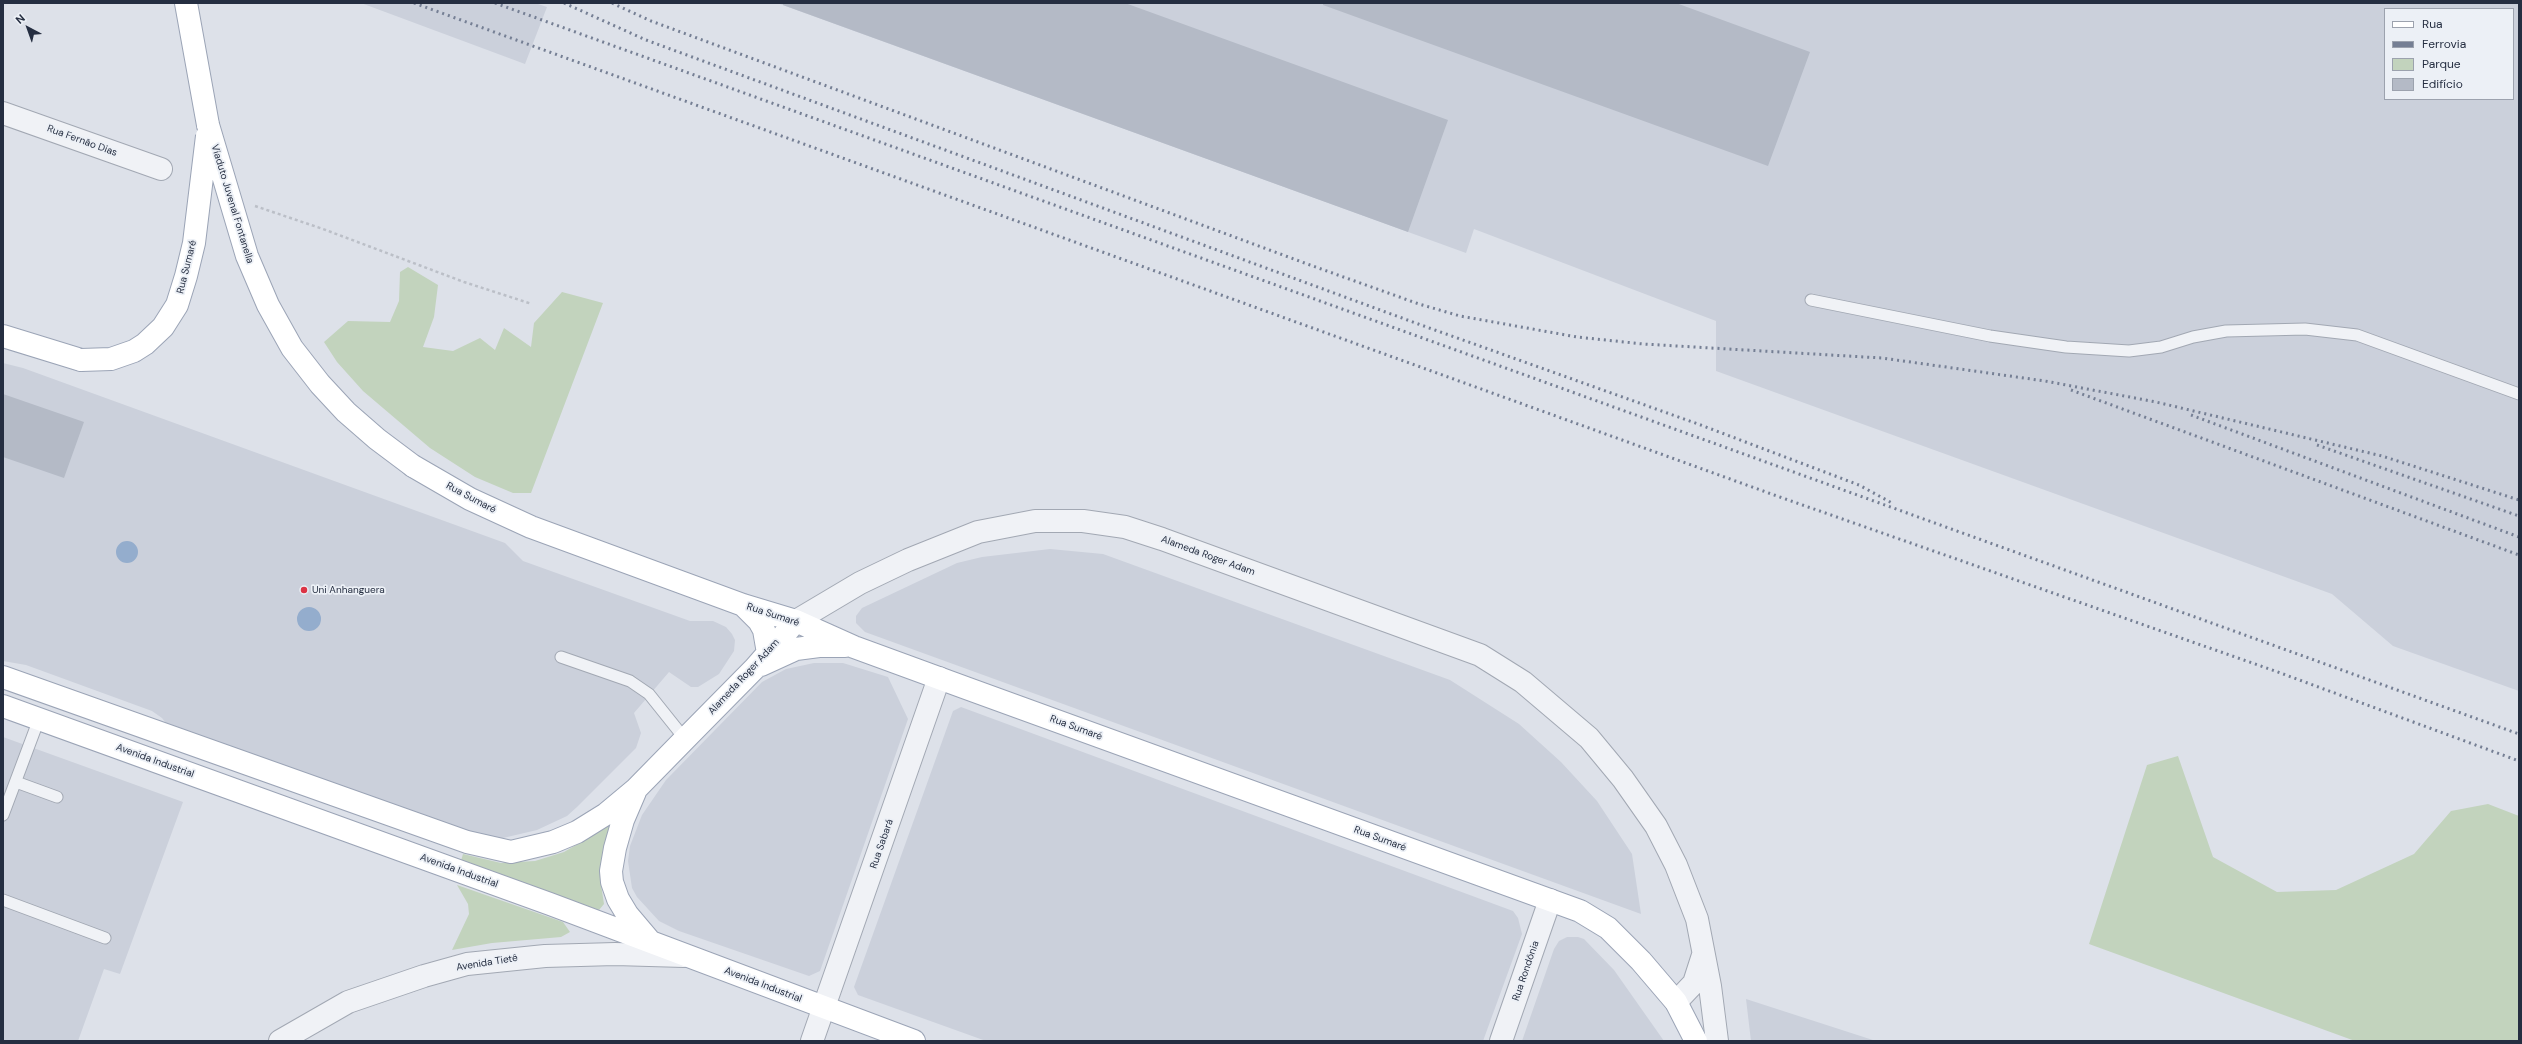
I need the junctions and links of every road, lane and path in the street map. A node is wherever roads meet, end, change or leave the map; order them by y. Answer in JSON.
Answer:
{"nodes":[{"id":1,"x":186,"y":3,"type":"edge"},
{"id":2,"x":3,"y":113,"type":"edge"},
{"id":3,"x":208,"y":125,"type":"junction"},
{"id":4,"x":161,"y":169,"type":"dead end"},
{"id":5,"x":252,"y":205,"type":"dead end"},
{"id":6,"x":1811,"y":300,"type":"dead end"},
{"id":7,"x":532,"y":304,"type":"dead end"},
{"id":8,"x":3,"y":336,"type":"edge"},
{"id":9,"x":2519,"y":394,"type":"edge"},
{"id":10,"x":413,"y":466,"type":"joint"},
{"id":11,"x":743,"y":605,"type":"junction"},
{"id":12,"x":796,"y":621,"type":"junction"},
{"id":13,"x":854,"y":647,"type":"junction"},
{"id":14,"x":561,"y":656,"type":"dead end"},
{"id":15,"x":761,"y":661,"type":"junction"},
{"id":16,"x":3,"y":677,"type":"edge"},
{"id":17,"x":939,"y":678,"type":"junction"},
{"id":18,"x":3,"y":706,"type":"edge"},
{"id":19,"x":39,"y":719,"type":"junction"},
{"id":20,"x":685,"y":739,"type":"junction"},
{"id":21,"x":16,"y":782,"type":"junction"},
{"id":22,"x":636,"y":789,"type":"junction"},
{"id":23,"x":57,"y":797,"type":"dead end"},
{"id":24,"x":3,"y":815,"type":"edge"},
{"id":25,"x":3,"y":900,"type":"edge"},
{"id":26,"x":1550,"y":900,"type":"junction"},
{"id":27,"x":105,"y":938,"type":"dead end"},
{"id":28,"x":650,"y":942,"type":"junction"},
{"id":29,"x":1704,"y":950,"type":"junction"},
{"id":30,"x":685,"y":956,"type":"junction"},
{"id":31,"x":1676,"y":1002,"type":"junction"},
{"id":32,"x":824,"y":1009,"type":"junction"},
{"id":33,"x":280,"y":1041,"type":"edge"},
{"id":34,"x":812,"y":1041,"type":"edge"},
{"id":35,"x":914,"y":1041,"type":"edge"},
{"id":36,"x":1501,"y":1041,"type":"edge"},
{"id":37,"x":1696,"y":1041,"type":"edge"},
{"id":38,"x":1717,"y":1041,"type":"edge"}],
"edges":[{"from":1,"to":3,"type":"main road","name":"Viaduto Juvenal Fontanella"},
{"from":2,"to":4,"type":"street","name":"Rua Fernão Dias"},
{"from":3,"to":8,"type":"main road","name":"Rua Sumaré","bridge":true},
{"from":3,"to":10,"type":"main road","name":"Viaduto Juvenal Fontanella","bridge":true},
{"from":5,"to":7,"type":"path"},
{"from":6,"to":9,"type":"lane"},
{"from":10,"to":11,"type":"main road","name":"Rua Sumaré"},
{"from":11,"to":12,"type":"main road","name":"Rua Sumaré"},
{"from":11,"to":15,"type":"main road"},
{"from":12,"to":13,"type":"main road","name":"Rua Sumaré"},
{"from":12,"to":15,"type":"main road","name":"Alameda Roger Adam"},
{"from":12,"to":29,"type":"street","name":"Alameda Roger Adam"},
{"from":13,"to":15,"type":"main road"},
{"from":13,"to":17,"type":"main road","name":"Rua Sumaré"},
{"from":14,"to":20,"type":"lane"},
{"from":15,"to":20,"type":"main road","name":"Alameda Roger Adam"},
{"from":16,"to":22,"type":"main road","name":"Alameda Roger Adam"},
{"from":17,"to":26,"type":"main road","name":"Rua Sumaré"},
{"from":17,"to":32,"type":"street","name":"Rua Sabará"},
{"from":18,"to":19,"type":"main road","name":"Avenida Industrial"},
{"from":19,"to":21,"type":"lane"},
{"from":19,"to":28,"type":"main road","name":"Avenida Industrial"},
{"from":20,"to":22,"type":"main road","name":"Alameda Roger Adam"},
{"from":21,"to":23,"type":"lane"},
{"from":21,"to":24,"type":"lane"},
{"from":22,"to":28,"type":"main road","name":"Alameda Roger Adam"},
{"from":25,"to":27,"type":"lane"},
{"from":26,"to":31,"type":"main road","name":"Rua Sumaré"},
{"from":26,"to":36,"type":"street","name":"Rua Rondônia"},
{"from":28,"to":30,"type":"main road","name":"Avenida Industrial"},
{"from":29,"to":31,"type":"street","name":"Alameda Roger Adam"},
{"from":29,"to":38,"type":"street","name":"Alameda Roger Adam"},
{"from":30,"to":32,"type":"main road","name":"Avenida Industrial"},
{"from":30,"to":33,"type":"street","name":"Avenida Tietê"},
{"from":31,"to":37,"type":"main road","name":"Rua Sumaré"},
{"from":32,"to":34,"type":"street","name":"Rua Sabará"},
{"from":32,"to":35,"type":"main road","name":"Avenida Industrial"}]}
